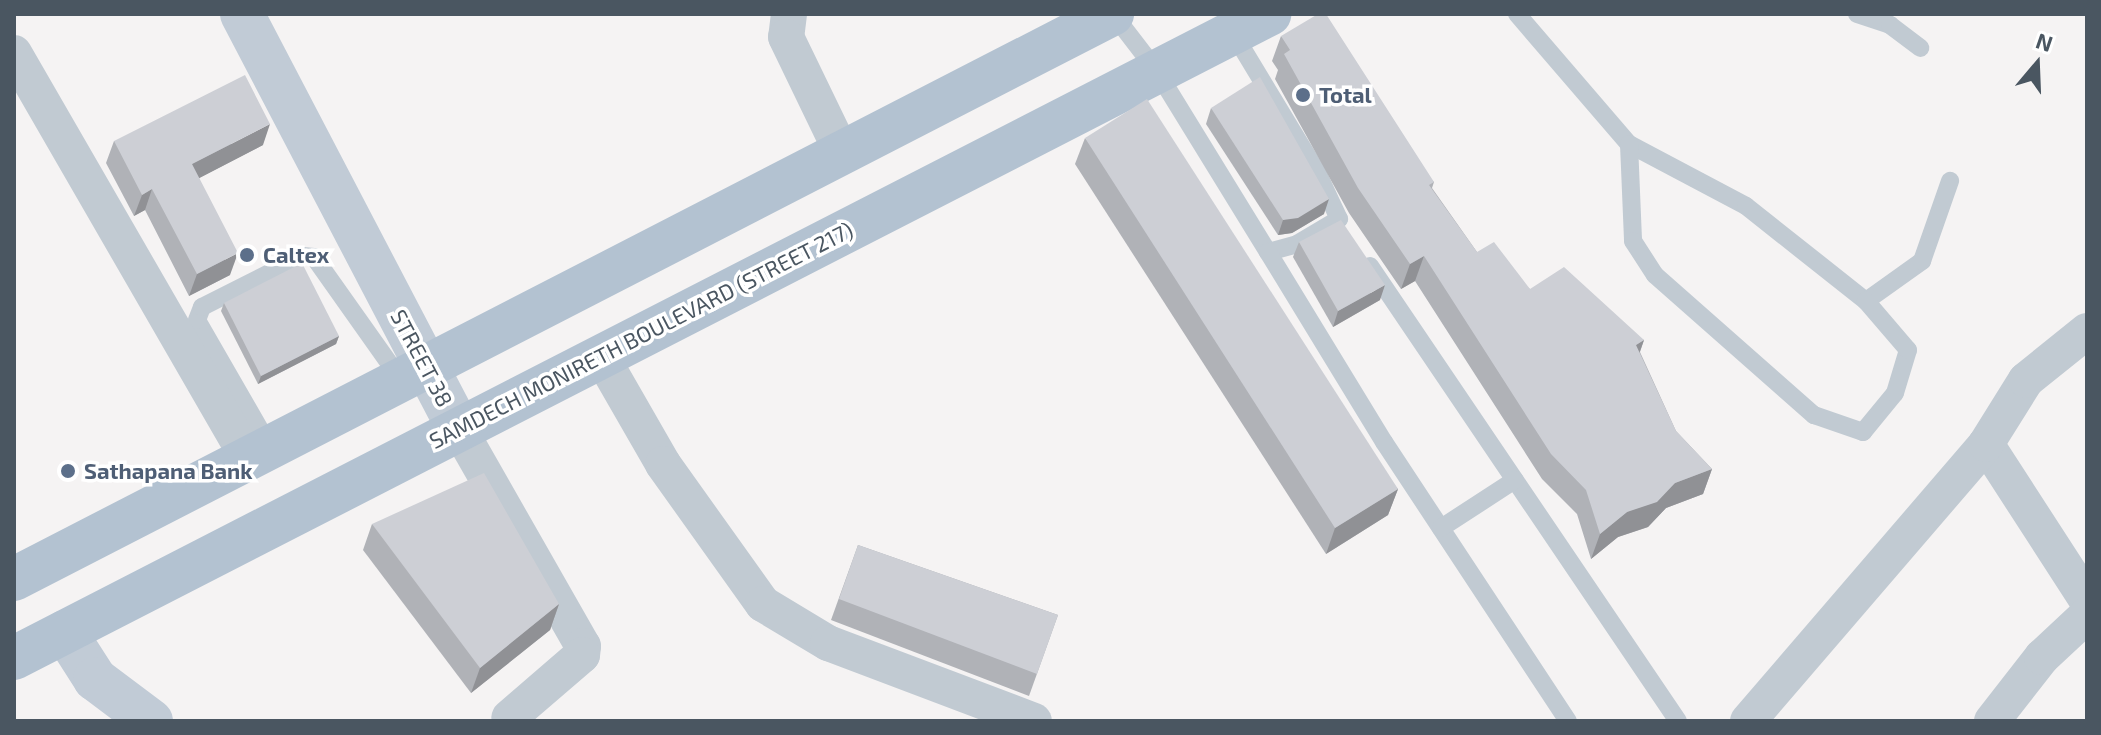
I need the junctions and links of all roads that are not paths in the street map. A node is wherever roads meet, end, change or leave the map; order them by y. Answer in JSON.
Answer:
{"nodes":[{"id":1,"x":242,"y":14,"type":"edge"},
{"id":2,"x":789,"y":14,"type":"edge"},
{"id":3,"x":1113,"y":14,"type":"edge"},
{"id":4,"x":1517,"y":14,"type":"edge"},
{"id":5,"x":1857,"y":14,"type":"edge"},
{"id":6,"x":1241,"y":20,"type":"edge"},
{"id":7,"x":1920,"y":48,"type":"dead end"},
{"id":8,"x":14,"y":53,"type":"edge"},
{"id":9,"x":1156,"y":70,"type":"junction"},
{"id":10,"x":1629,"y":144,"type":"junction"},
{"id":11,"x":842,"y":153,"type":"junction"},
{"id":12,"x":1950,"y":181,"type":"dead end"},
{"id":13,"x":1348,"y":232,"type":"junction"},
{"id":14,"x":1268,"y":252,"type":"junction"},
{"id":15,"x":1866,"y":301,"type":"junction"},
{"id":16,"x":2087,"y":331,"type":"edge"},
{"id":17,"x":601,"y":356,"type":"junction"},
{"id":18,"x":414,"y":373,"type":"junction"},
{"id":19,"x":459,"y":429,"type":"junction"},
{"id":20,"x":1986,"y":444,"type":"junction"},
{"id":21,"x":259,"y":453,"type":"junction"},
{"id":22,"x":1515,"y":480,"type":"junction"},
{"id":23,"x":1441,"y":528,"type":"junction"},
{"id":24,"x":14,"y":579,"type":"edge"},
{"id":25,"x":2087,"y":600,"type":"edge"},
{"id":26,"x":2087,"y":615,"type":"edge"},
{"id":27,"x":65,"y":632,"type":"junction"},
{"id":28,"x":14,"y":658,"type":"edge"},
{"id":29,"x":509,"y":718,"type":"dead end"},
{"id":30,"x":151,"y":721,"type":"edge"},
{"id":31,"x":1034,"y":721,"type":"edge"},
{"id":32,"x":1568,"y":721,"type":"edge"},
{"id":33,"x":1678,"y":721,"type":"edge"},
{"id":34,"x":1748,"y":721,"type":"edge"},
{"id":35,"x":1992,"y":721,"type":"edge"}],
"edges":[{"from":1,"to":18,"type":"street","name":"STREET 38"},
{"from":2,"to":11,"type":"street"},
{"from":3,"to":9,"type":"lane"},
{"from":3,"to":11,"type":"main road"},
{"from":4,"to":10,"type":"lane"},
{"from":5,"to":7,"type":"lane"},
{"from":6,"to":9,"type":"main road","name":"SAMDECH MONIRETH BOULEVARD (STREET 217)"},
{"from":6,"to":13,"type":"lane"},
{"from":8,"to":21,"type":"street"},
{"from":9,"to":14,"type":"lane"},
{"from":9,"to":17,"type":"main road","name":"SAMDECH MONIRETH BOULEVARD (STREET 217)"},
{"from":10,"to":15,"type":"lane"},
{"from":10,"to":15,"type":"lane"},
{"from":11,"to":18,"type":"main road"},
{"from":12,"to":15,"type":"lane"},
{"from":13,"to":14,"type":"lane"},
{"from":13,"to":22,"type":"lane"},
{"from":14,"to":23,"type":"lane"},
{"from":16,"to":20,"type":"street"},
{"from":17,"to":19,"type":"main road","name":"SAMDECH MONIRETH BOULEVARD (STREET 217)"},
{"from":17,"to":31,"type":"street"},
{"from":18,"to":19,"type":"street","name":"STREET 38"},
{"from":18,"to":21,"type":"main road"},
{"from":18,"to":21,"type":"lane"},
{"from":19,"to":27,"type":"main road","name":"SAMDECH MONIRETH BOULEVARD (STREET 217)"},
{"from":19,"to":29,"type":"street","name":"STREET 38"},
{"from":20,"to":25,"type":"street"},
{"from":20,"to":34,"type":"street"},
{"from":21,"to":24,"type":"main road"},
{"from":22,"to":23,"type":"lane"},
{"from":22,"to":33,"type":"lane"},
{"from":23,"to":32,"type":"lane"},
{"from":26,"to":35,"type":"street"},
{"from":27,"to":28,"type":"main road","name":"SAMDECH MONIRETH BOULEVARD (STREET 217)"},
{"from":27,"to":30,"type":"street"}]}
